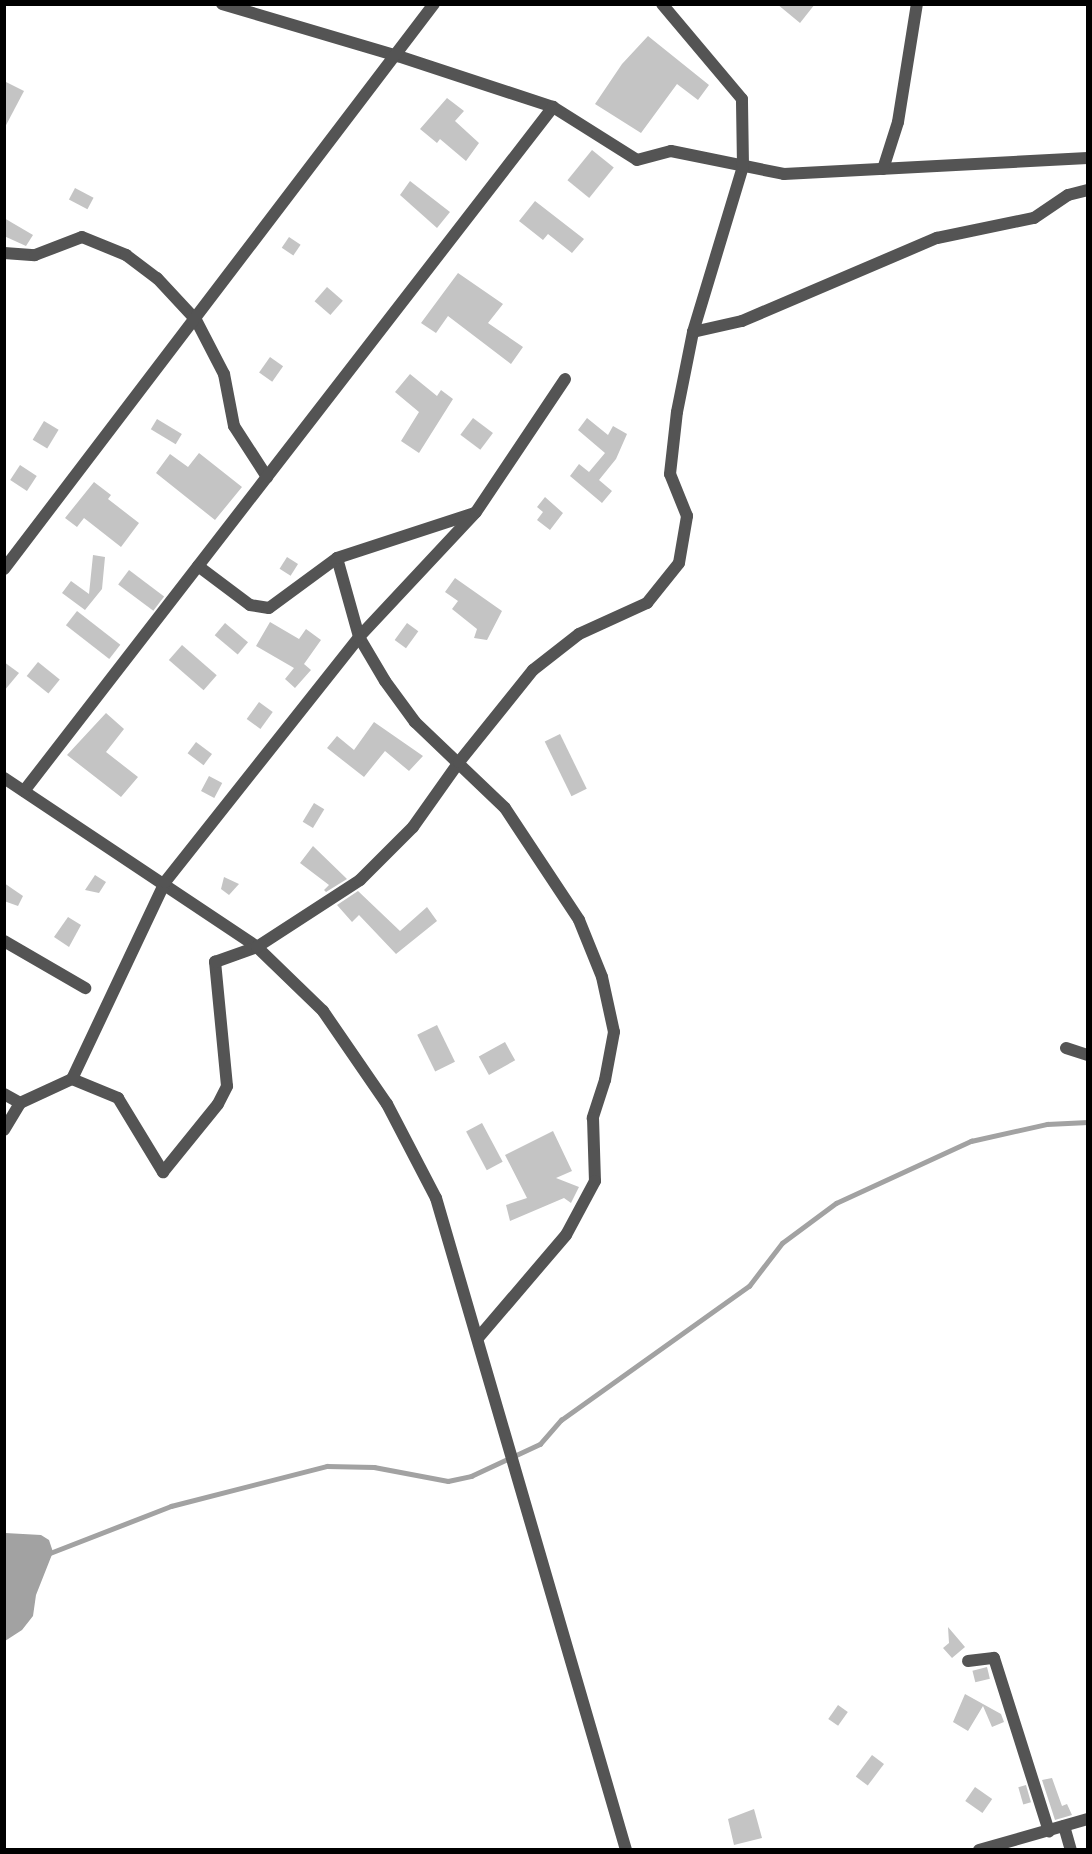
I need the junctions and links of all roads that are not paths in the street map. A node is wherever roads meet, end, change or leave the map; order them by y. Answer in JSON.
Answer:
{"nodes":[{"id":1,"x":222,"y":4,"type":"edge"},
{"id":2,"x":434,"y":4,"type":"edge"},
{"id":3,"x":662,"y":4,"type":"edge"},
{"id":4,"x":917,"y":4,"type":"edge"},
{"id":5,"x":398,"y":56,"type":"junction"},
{"id":6,"x":553,"y":107,"type":"junction"},
{"id":7,"x":1088,"y":158,"type":"edge"},
{"id":8,"x":743,"y":166,"type":"junction"},
{"id":9,"x":883,"y":169,"type":"junction"},
{"id":10,"x":1088,"y":190,"type":"edge"},
{"id":11,"x":4,"y":253,"type":"edge"},
{"id":12,"x":196,"y":320,"type":"junction"},
{"id":13,"x":693,"y":332,"type":"junction"},
{"id":14,"x":565,"y":379,"type":"dead end"},
{"id":15,"x":267,"y":477,"type":"junction"},
{"id":16,"x":476,"y":513,"type":"junction"},
{"id":17,"x":337,"y":558,"type":"junction"},
{"id":18,"x":198,"y":566,"type":"junction"},
{"id":19,"x":4,"y":570,"type":"edge"},
{"id":20,"x":359,"y":637,"type":"junction"},
{"id":21,"x":459,"y":762,"type":"junction"},
{"id":22,"x":4,"y":778,"type":"edge"},
{"id":23,"x":24,"y":790,"type":"junction"},
{"id":24,"x":165,"y":882,"type":"junction"},
{"id":25,"x":4,"y":941,"type":"edge"},
{"id":26,"x":257,"y":946,"type":"junction"},
{"id":27,"x":85,"y":988,"type":"dead end"},
{"id":28,"x":1066,"y":1048,"type":"dead end"},
{"id":29,"x":1088,"y":1054,"type":"edge"},
{"id":30,"x":72,"y":1079,"type":"junction"},
{"id":31,"x":4,"y":1094,"type":"edge"},
{"id":32,"x":20,"y":1103,"type":"junction"},
{"id":33,"x":4,"y":1130,"type":"edge"},
{"id":34,"x":478,"y":1338,"type":"junction"},
{"id":35,"x":968,"y":1661,"type":"dead end"},
{"id":36,"x":1088,"y":1819,"type":"edge"},
{"id":37,"x":1064,"y":1826,"type":"junction"},
{"id":38,"x":1048,"y":1831,"type":"junction"},
{"id":39,"x":626,"y":1850,"type":"edge"},
{"id":40,"x":979,"y":1850,"type":"edge"},
{"id":41,"x":1071,"y":1850,"type":"edge"}],
"edges":[{"from":1,"to":5,"type":"street"},
{"from":2,"to":5,"type":"street"},
{"from":3,"to":8,"type":"street"},
{"from":4,"to":9,"type":"street"},
{"from":5,"to":6,"type":"street"},
{"from":5,"to":12,"type":"street"},
{"from":6,"to":8,"type":"street"},
{"from":6,"to":15,"type":"street"},
{"from":7,"to":9,"type":"street"},
{"from":8,"to":9,"type":"street"},
{"from":8,"to":13,"type":"street"},
{"from":10,"to":13,"type":"street"},
{"from":11,"to":12,"type":"street"},
{"from":12,"to":15,"type":"street"},
{"from":12,"to":19,"type":"street"},
{"from":13,"to":21,"type":"street"},
{"from":14,"to":16,"type":"street"},
{"from":15,"to":18,"type":"street"},
{"from":16,"to":17,"type":"street"},
{"from":16,"to":20,"type":"street"},
{"from":17,"to":18,"type":"street"},
{"from":17,"to":20,"type":"street"},
{"from":18,"to":23,"type":"street"},
{"from":20,"to":21,"type":"street"},
{"from":20,"to":24,"type":"street"},
{"from":21,"to":26,"type":"street"},
{"from":21,"to":34,"type":"street"},
{"from":22,"to":23,"type":"street"},
{"from":23,"to":24,"type":"street"},
{"from":24,"to":26,"type":"street"},
{"from":24,"to":30,"type":"street"},
{"from":25,"to":27,"type":"street"},
{"from":26,"to":30,"type":"street"},
{"from":26,"to":34,"type":"street"},
{"from":28,"to":29,"type":"street"},
{"from":30,"to":32,"type":"street"},
{"from":31,"to":32,"type":"street"},
{"from":32,"to":33,"type":"street"},
{"from":34,"to":39,"type":"street"},
{"from":35,"to":38,"type":"street"},
{"from":36,"to":37,"type":"street"},
{"from":37,"to":38,"type":"street"},
{"from":37,"to":41,"type":"street"},
{"from":38,"to":40,"type":"street"}]}
